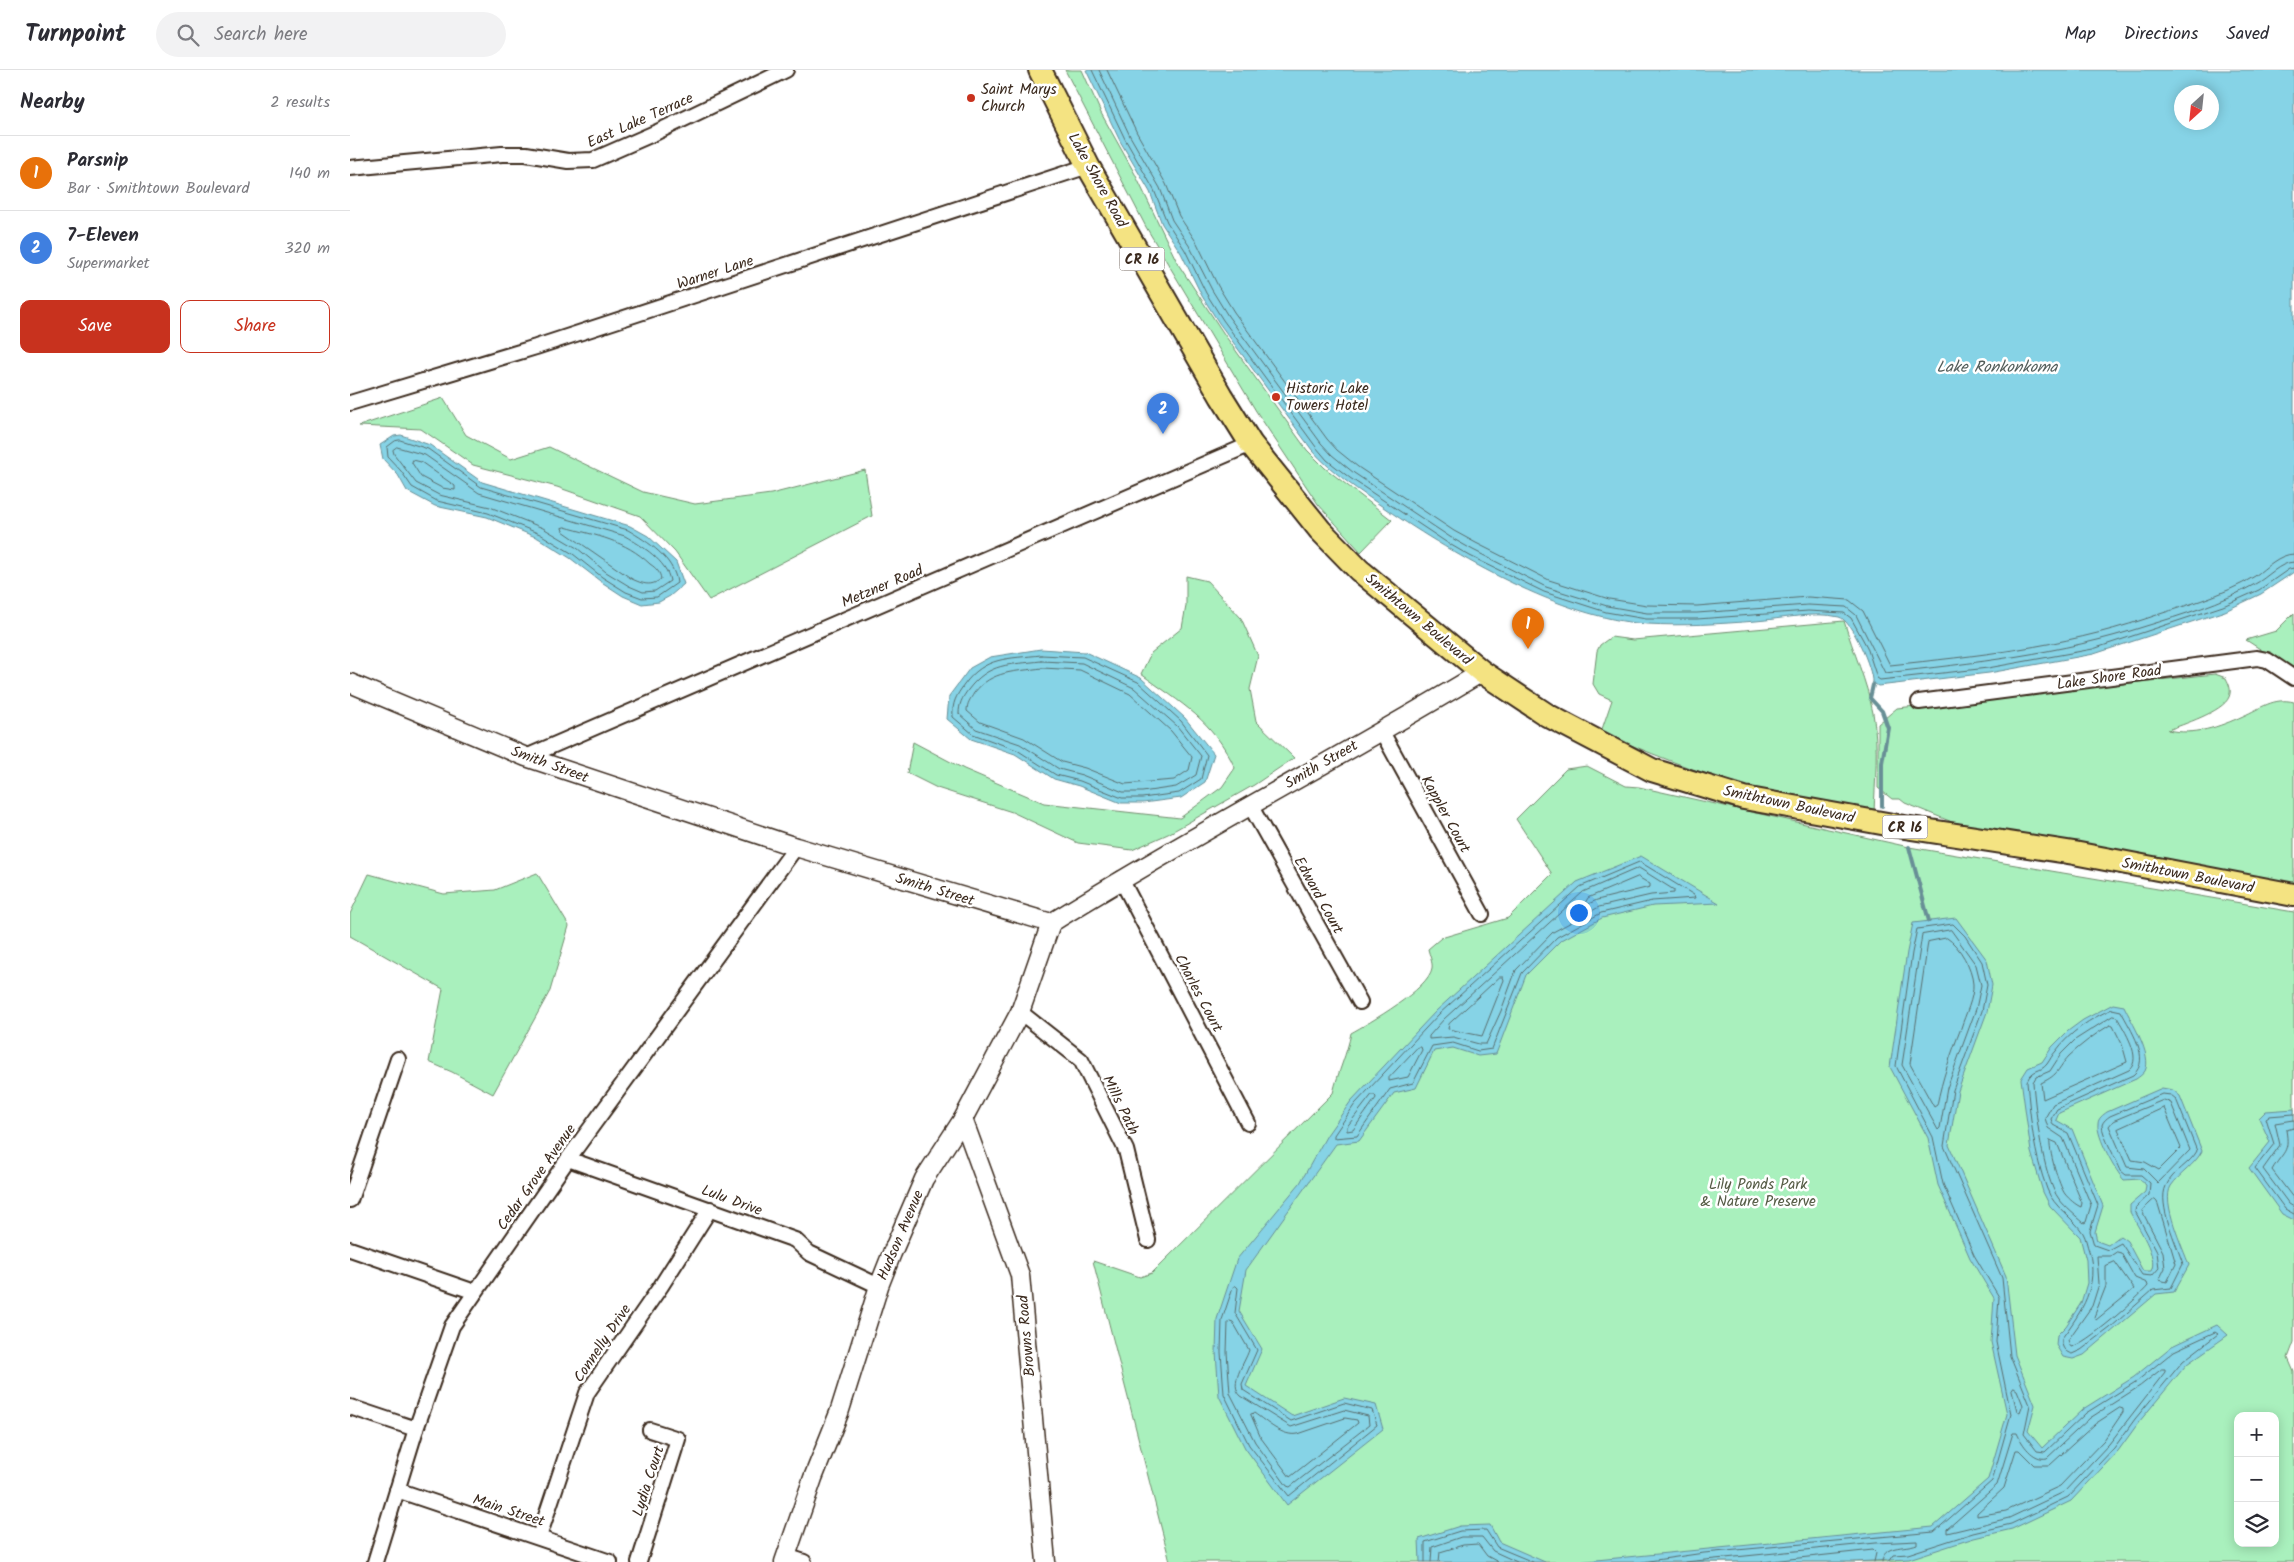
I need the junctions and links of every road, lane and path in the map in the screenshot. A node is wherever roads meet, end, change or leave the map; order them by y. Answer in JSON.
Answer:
{"nodes":[{"id":1,"x":786,"y":70,"type":"edge"},
{"id":2,"x":1040,"y":70,"type":"edge"},
{"id":3,"x":1088,"y":166,"type":"junction"},
{"id":4,"x":350,"y":168,"type":"edge"},
{"id":5,"x":350,"y":403,"type":"edge"},
{"id":6,"x":1251,"y":444,"type":"junction"},
{"id":7,"x":1482,"y":672,"type":"junction"},
{"id":8,"x":2294,"y":678,"type":"edge"},
{"id":9,"x":350,"y":683,"type":"edge"},
{"id":10,"x":1919,"y":702,"type":"dead end"},
{"id":11,"x":1381,"y":730,"type":"junction"},
{"id":12,"x":526,"y":757,"type":"junction"},
{"id":13,"x":1250,"y":805,"type":"junction"},
{"id":14,"x":796,"y":847,"type":"junction"},
{"id":15,"x":1121,"y":879,"type":"junction"},
{"id":16,"x":2294,"y":895,"type":"edge"},
{"id":17,"x":1482,"y":914,"type":"dead end"},
{"id":18,"x":1051,"y":923,"type":"junction"},
{"id":19,"x":1360,"y":1002,"type":"dead end"},
{"id":20,"x":1020,"y":1012,"type":"junction"},
{"id":21,"x":398,"y":1059,"type":"dead end"},
{"id":22,"x":963,"y":1119,"type":"junction"},
{"id":23,"x":1248,"y":1123,"type":"dead end"},
{"id":24,"x":568,"y":1159,"type":"junction"},
{"id":25,"x":350,"y":1200,"type":"edge"},
{"id":26,"x":710,"y":1209,"type":"junction"},
{"id":27,"x":1148,"y":1240,"type":"dead end"},
{"id":28,"x":350,"y":1249,"type":"edge"},
{"id":29,"x":879,"y":1286,"type":"junction"},
{"id":30,"x":475,"y":1292,"type":"junction"},
{"id":31,"x":350,"y":1407,"type":"edge"},
{"id":32,"x":416,"y":1429,"type":"junction"},
{"id":33,"x":650,"y":1430,"type":"dead end"},
{"id":34,"x":397,"y":1490,"type":"junction"},
{"id":35,"x":538,"y":1537,"type":"junction"},
{"id":36,"x":785,"y":1559,"type":"edge"},
{"id":37,"x":375,"y":1562,"type":"edge"},
{"id":38,"x":610,"y":1562,"type":"edge"},
{"id":39,"x":640,"y":1562,"type":"edge"},
{"id":40,"x":804,"y":1562,"type":"edge"},
{"id":41,"x":1046,"y":1562,"type":"edge"}],
"edges":[{"from":1,"to":4,"type":"street","name":"East Lake Terrace"},
{"from":2,"to":3,"type":"main road","name":"Lake Shore Road","number":"CR 16"},
{"from":3,"to":5,"type":"street","name":"Warner Lane"},
{"from":3,"to":6,"type":"main road","name":"Lake Shore Road","number":"CR 16"},
{"from":6,"to":7,"type":"main road","name":"Smithtown Boulevard","number":"CR 16"},
{"from":6,"to":12,"type":"street","name":"Metzner Road"},
{"from":7,"to":11,"type":"street","name":"Smith Street"},
{"from":7,"to":16,"type":"main road","name":"Smithtown Boulevard","number":"CR 16"},
{"from":8,"to":10,"type":"street","name":"Lake Shore Road"},
{"from":9,"to":12,"type":"street","name":"Smith Street"},
{"from":11,"to":13,"type":"street","name":"Smith Street"},
{"from":11,"to":17,"type":"street","name":"Kappler Court"},
{"from":12,"to":14,"type":"street","name":"Smith Street"},
{"from":13,"to":15,"type":"street","name":"Smith Street"},
{"from":13,"to":19,"type":"street","name":"Edward Court"},
{"from":14,"to":18,"type":"street","name":"Smith Street"},
{"from":14,"to":24,"type":"street","name":"Cedar Grove Avenue"},
{"from":15,"to":18,"type":"street","name":"Smith Street"},
{"from":15,"to":23,"type":"street","name":"Charles Court"},
{"from":18,"to":20,"type":"street","name":"Hudson Avenue"},
{"from":20,"to":22,"type":"street","name":"Hudson Avenue"},
{"from":20,"to":27,"type":"street","name":"Mills Path"},
{"from":21,"to":25,"type":"street"},
{"from":22,"to":29,"type":"street","name":"Hudson Avenue"},
{"from":22,"to":41,"type":"street","name":"Browns Road"},
{"from":24,"to":26,"type":"street","name":"Lulu Drive"},
{"from":24,"to":30,"type":"street","name":"Cedar Grove Avenue"},
{"from":26,"to":29,"type":"street","name":"Lulu Drive"},
{"from":26,"to":35,"type":"street","name":"Connelly Drive"},
{"from":28,"to":30,"type":"street"},
{"from":29,"to":36,"type":"street","name":"Hudson Avenue"},
{"from":30,"to":32,"type":"street","name":"Cedar Grove Avenue"},
{"from":31,"to":32,"type":"street"},
{"from":32,"to":34,"type":"street","name":"Cedar Grove Avenue"},
{"from":33,"to":39,"type":"street","name":"Lydia Court"},
{"from":34,"to":35,"type":"street","name":"Main Street"},
{"from":34,"to":37,"type":"street","name":"Cedar Grove Avenue"},
{"from":35,"to":38,"type":"street","name":"Main Street"},
{"from":36,"to":40,"type":"street"}]}
